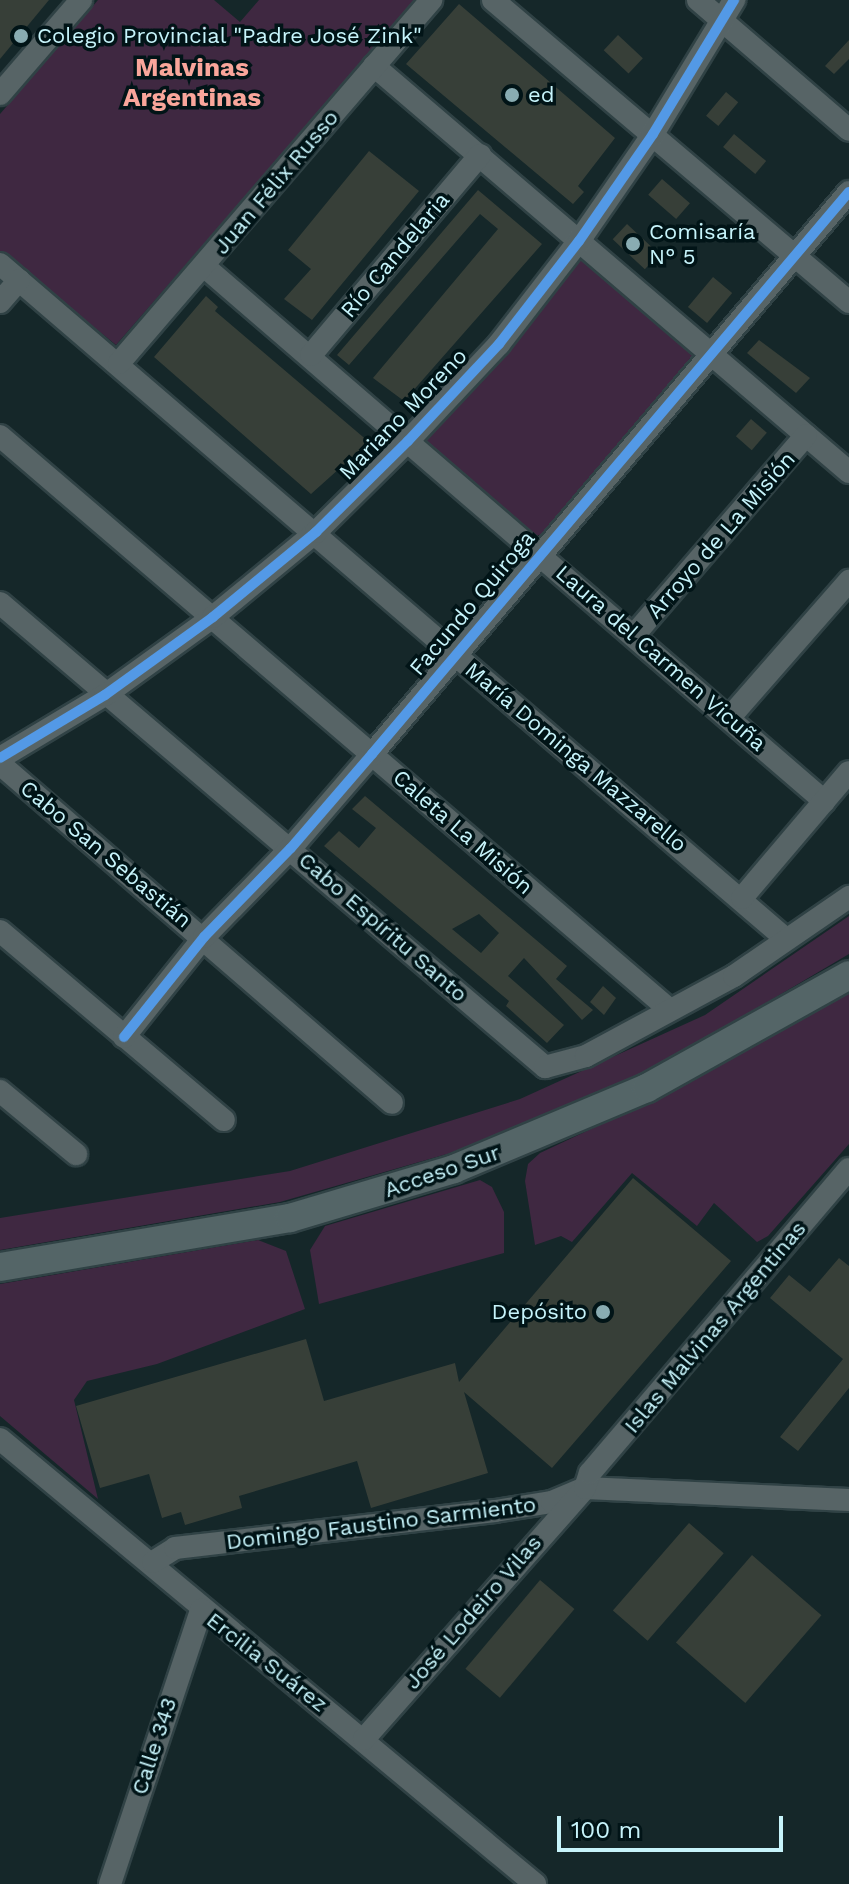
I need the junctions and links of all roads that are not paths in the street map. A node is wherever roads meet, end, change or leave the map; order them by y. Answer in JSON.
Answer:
{"nodes":[{"id":1,"x":81,"y":0,"type":"edge"},
{"id":2,"x":431,"y":0,"type":"edge"},
{"id":3,"x":493,"y":0,"type":"edge"},
{"id":4,"x":698,"y":0,"type":"edge"},
{"id":5,"x":734,"y":0,"type":"edge"},
{"id":6,"x":723,"y":21,"type":"junction"},
{"id":7,"x":374,"y":66,"type":"junction"},
{"id":8,"x":0,"y":93,"type":"edge"},
{"id":9,"x":849,"y":130,"type":"edge"},
{"id":10,"x":653,"y":134,"type":"junction"},
{"id":11,"x":480,"y":155,"type":"junction"},
{"id":12,"x":849,"y":192,"type":"edge"},
{"id":13,"x":579,"y":241,"type":"junction"},
{"id":14,"x":796,"y":257,"type":"junction"},
{"id":15,"x":0,"y":264,"type":"edge"},
{"id":16,"x":205,"y":267,"type":"junction"},
{"id":17,"x":19,"y":280,"type":"junction"},
{"id":18,"x":0,"y":302,"type":"edge"},
{"id":19,"x":849,"y":302,"type":"edge"},
{"id":20,"x":710,"y":354,"type":"junction"},
{"id":21,"x":311,"y":355,"type":"junction"},
{"id":22,"x":119,"y":363,"type":"junction"},
{"id":23,"x":806,"y":435,"type":"junction"},
{"id":24,"x":0,"y":436,"type":"edge"},
{"id":25,"x":408,"y":441,"type":"junction"},
{"id":26,"x":849,"y":472,"type":"edge"},
{"id":27,"x":316,"y":532,"type":"junction"},
{"id":28,"x":539,"y":553,"type":"junction"},
{"id":29,"x":849,"y":581,"type":"edge"},
{"id":30,"x":0,"y":603,"type":"edge"},
{"id":31,"x":213,"y":617,"type":"junction"},
{"id":32,"x":635,"y":634,"type":"junction"},
{"id":33,"x":456,"y":654,"type":"junction"},
{"id":34,"x":105,"y":695,"type":"junction"},
{"id":35,"x":730,"y":717,"type":"junction"},
{"id":36,"x":372,"y":754,"type":"junction"},
{"id":37,"x":0,"y":758,"type":"edge"},
{"id":38,"x":0,"y":764,"type":"edge"},
{"id":39,"x":849,"y":772,"type":"edge"},
{"id":40,"x":824,"y":801,"type":"junction"},
{"id":41,"x":291,"y":848,"type":"junction"},
{"id":42,"x":849,"y":897,"type":"edge"},
{"id":43,"x":742,"y":898,"type":"junction"},
{"id":44,"x":0,"y":931,"type":"edge"},
{"id":45,"x":204,"y":937,"type":"junction"},
{"id":46,"x":786,"y":939,"type":"junction"},
{"id":47,"x":849,"y":975,"type":"edge"},
{"id":48,"x":670,"y":1010,"type":"junction"},
{"id":49,"x":124,"y":1037,"type":"junction"},
{"id":50,"x":0,"y":1091,"type":"edge"},
{"id":51,"x":392,"y":1103,"type":"dead end"},
{"id":52,"x":224,"y":1120,"type":"dead end"},
{"id":53,"x":76,"y":1154,"type":"dead end"},
{"id":54,"x":849,"y":1169,"type":"edge"},
{"id":55,"x":0,"y":1267,"type":"edge"},
{"id":56,"x":0,"y":1439,"type":"edge"},
{"id":57,"x":585,"y":1488,"type":"junction"},
{"id":58,"x":849,"y":1500,"type":"edge"},
{"id":59,"x":153,"y":1562,"type":"junction"},
{"id":60,"x":201,"y":1610,"type":"junction"},
{"id":61,"x":364,"y":1739,"type":"junction"},
{"id":62,"x":110,"y":1884,"type":"edge"},
{"id":63,"x":535,"y":1884,"type":"edge"}],
"edges":[{"from":1,"to":8,"type":"street"},
{"from":2,"to":7,"type":"street","name":"Juan Félix Russo"},
{"from":3,"to":10,"type":"street"},
{"from":4,"to":6,"type":"street"},
{"from":5,"to":6,"type":"street","name":"Mariano Moreno"},
{"from":6,"to":9,"type":"street"},
{"from":6,"to":10,"type":"street","name":"Mariano Moreno"},
{"from":7,"to":11,"type":"street"},
{"from":7,"to":16,"type":"street","name":"Juan Félix Russo"},
{"from":10,"to":13,"type":"street","name":"Mariano Moreno"},
{"from":10,"to":14,"type":"street"},
{"from":11,"to":13,"type":"street"},
{"from":11,"to":21,"type":"street","name":"Río Candelaria"},
{"from":12,"to":14,"type":"street","name":"Facundo Quiroga"},
{"from":13,"to":20,"type":"street"},
{"from":13,"to":25,"type":"street","name":"Mariano Moreno"},
{"from":14,"to":19,"type":"street"},
{"from":14,"to":20,"type":"street","name":"Facundo Quiroga"},
{"from":15,"to":17,"type":"street","name":"María Dominga Mazzarello"},
{"from":16,"to":21,"type":"street","name":"Laura del Carmen Vicuña"},
{"from":16,"to":22,"type":"street","name":"Juan Félix Russo"},
{"from":17,"to":18,"type":"street"},
{"from":17,"to":22,"type":"street","name":"María Dominga Mazzarello"},
{"from":20,"to":23,"type":"street"},
{"from":20,"to":28,"type":"street","name":"Facundo Quiroga"},
{"from":21,"to":25,"type":"street","name":"Laura del Carmen Vicuña"},
{"from":22,"to":27,"type":"street","name":"María Dominga Mazzarello"},
{"from":23,"to":26,"type":"street"},
{"from":23,"to":32,"type":"street","name":"Arroyo de La Misión"},
{"from":24,"to":31,"type":"street","name":"Caleta La Misión"},
{"from":25,"to":27,"type":"street","name":"Mariano Moreno"},
{"from":25,"to":28,"type":"street","name":"Laura del Carmen Vicuña"},
{"from":27,"to":31,"type":"street","name":"Mariano Moreno"},
{"from":27,"to":33,"type":"street","name":"María Dominga Mazzarello"},
{"from":28,"to":32,"type":"street","name":"Laura del Carmen Vicuña"},
{"from":28,"to":33,"type":"street","name":"Facundo Quiroga"},
{"from":29,"to":35,"type":"street"},
{"from":30,"to":34,"type":"street","name":"Cabo Espíritu Santo"},
{"from":31,"to":34,"type":"street","name":"Mariano Moreno"},
{"from":31,"to":36,"type":"street","name":"Caleta La Misión"},
{"from":32,"to":35,"type":"street","name":"Laura del Carmen Vicuña"},
{"from":33,"to":36,"type":"street","name":"Facundo Quiroga"},
{"from":33,"to":43,"type":"street","name":"María Dominga Mazzarello"},
{"from":34,"to":37,"type":"street","name":"Mariano Moreno"},
{"from":34,"to":41,"type":"street","name":"Cabo Espíritu Santo"},
{"from":35,"to":40,"type":"street","name":"Laura del Carmen Vicuña"},
{"from":36,"to":41,"type":"street","name":"Facundo Quiroga"},
{"from":36,"to":48,"type":"street","name":"Caleta La Misión"},
{"from":38,"to":45,"type":"street","name":"Cabo San Sebastián"},
{"from":39,"to":40,"type":"street"},
{"from":40,"to":43,"type":"street"},
{"from":41,"to":45,"type":"street","name":"Facundo Quiroga"},
{"from":41,"to":48,"type":"street","name":"Cabo Espíritu Santo"},
{"from":42,"to":46,"type":"street"},
{"from":43,"to":46,"type":"street","name":"María Dominga Mazzarello"},
{"from":44,"to":49,"type":"street"},
{"from":45,"to":49,"type":"street","name":"Facundo Quiroga"},
{"from":45,"to":51,"type":"street","name":"Cabo San Sebastián"},
{"from":46,"to":48,"type":"street"},
{"from":47,"to":55,"type":"main road","name":"Acceso Sur"},
{"from":49,"to":52,"type":"street"},
{"from":50,"to":53,"type":"street"},
{"from":54,"to":57,"type":"street","name":"Islas Malvinas Argentinas"},
{"from":56,"to":59,"type":"street","name":"Ercilia Suárez"},
{"from":57,"to":58,"type":"street","name":"Domingo Faustino Sarmiento"},
{"from":57,"to":59,"type":"street","name":"Domingo Faustino Sarmiento"},
{"from":57,"to":61,"type":"street","name":"José Lodeiro Vilas"},
{"from":59,"to":60,"type":"street","name":"Ercilia Suárez"},
{"from":60,"to":61,"type":"street","name":"Ercilia Suárez"},
{"from":60,"to":62,"type":"street","name":"Calle 343"},
{"from":61,"to":63,"type":"street","name":"Ercilia Suárez"}]}
